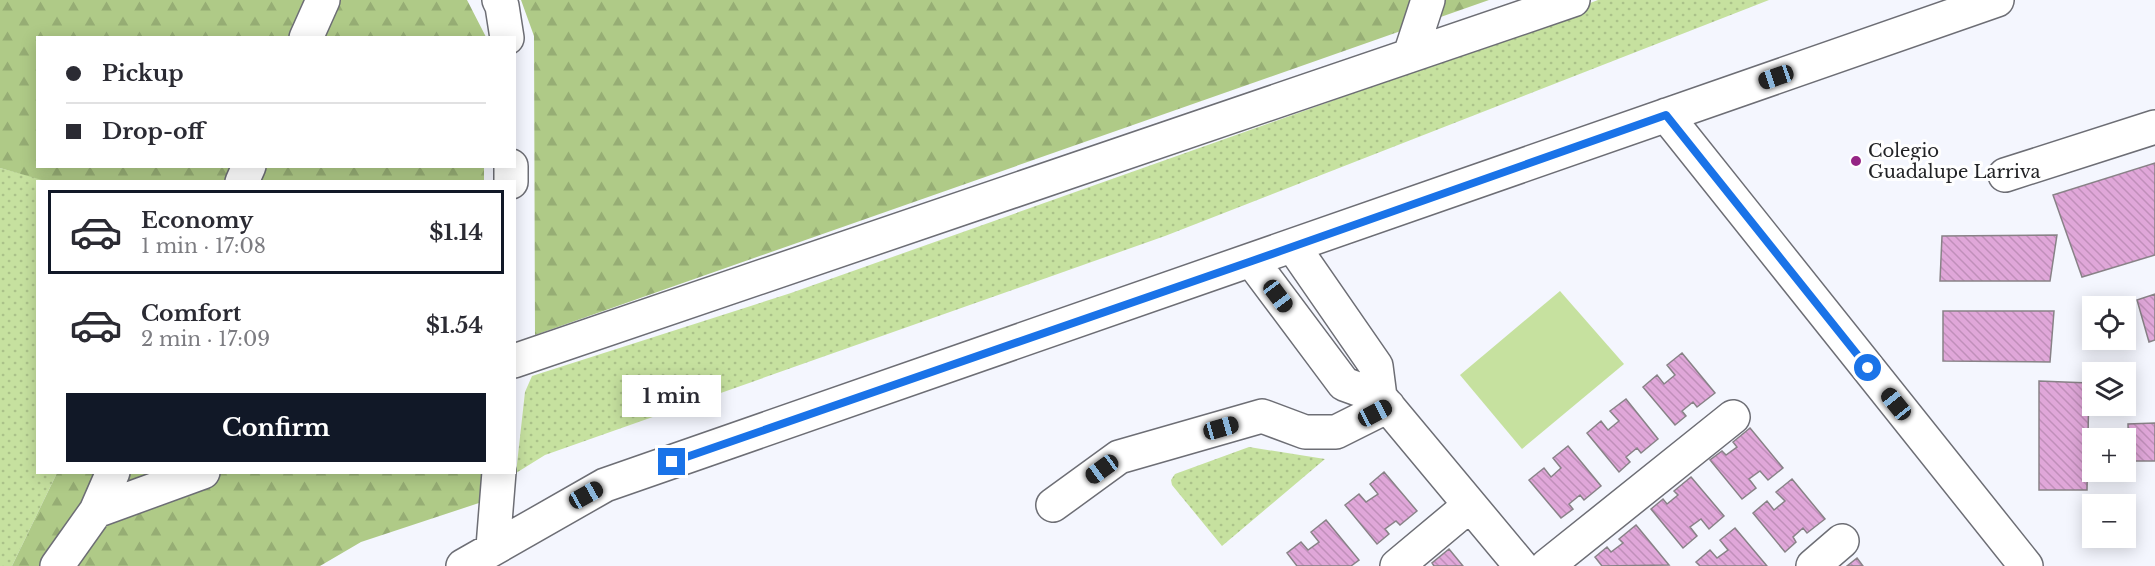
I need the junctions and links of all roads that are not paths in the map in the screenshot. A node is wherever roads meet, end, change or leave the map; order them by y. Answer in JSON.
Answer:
{"nodes":[{"id":1,"x":323,"y":0,"type":"edge"},
{"id":2,"x":499,"y":0,"type":"edge"},
{"id":3,"x":1428,"y":0,"type":"edge"},
{"id":4,"x":1573,"y":0,"type":"edge"},
{"id":5,"x":1997,"y":0,"type":"edge"},
{"id":6,"x":307,"y":36,"type":"edge"},
{"id":7,"x":507,"y":36,"type":"edge"},
{"id":8,"x":1410,"y":55,"type":"junction"},
{"id":9,"x":1666,"y":115,"type":"junction"},
{"id":10,"x":2155,"y":127,"type":"edge"},
{"id":11,"x":2005,"y":175,"type":"dead end"},
{"id":12,"x":1293,"y":246,"type":"junction"},
{"id":13,"x":1252,"y":261,"type":"junction"},
{"id":14,"x":516,"y":360,"type":"edge"},
{"id":15,"x":1384,"y":401,"type":"junction"},
{"id":16,"x":1733,"y":417,"type":"dead end"},
{"id":17,"x":112,"y":474,"type":"edge"},
{"id":18,"x":198,"y":474,"type":"edge"},
{"id":19,"x":499,"y":474,"type":"edge"},
{"id":20,"x":1053,"y":505,"type":"dead end"},
{"id":21,"x":1470,"y":505,"type":"junction"},
{"id":22,"x":96,"y":511,"type":"junction"},
{"id":23,"x":1842,"y":541,"type":"dead end"},
{"id":24,"x":493,"y":548,"type":"junction"},
{"id":25,"x":57,"y":566,"type":"edge"},
{"id":26,"x":463,"y":566,"type":"edge"},
{"id":27,"x":1397,"y":566,"type":"edge"},
{"id":28,"x":1521,"y":566,"type":"edge"},
{"id":29,"x":1547,"y":566,"type":"edge"},
{"id":30,"x":1813,"y":566,"type":"edge"},
{"id":31,"x":2026,"y":566,"type":"edge"}],
"edges":[{"from":1,"to":6,"type":"street"},
{"from":2,"to":7,"type":"street"},
{"from":3,"to":8,"type":"street"},
{"from":4,"to":8,"type":"street"},
{"from":5,"to":9,"type":"street"},
{"from":8,"to":14,"type":"street"},
{"from":9,"to":12,"type":"street"},
{"from":9,"to":31,"type":"street"},
{"from":10,"to":11,"type":"street"},
{"from":12,"to":13,"type":"street"},
{"from":12,"to":15,"type":"street"},
{"from":13,"to":15,"type":"street"},
{"from":13,"to":24,"type":"street"},
{"from":15,"to":20,"type":"street"},
{"from":15,"to":21,"type":"street"},
{"from":16,"to":29,"type":"street"},
{"from":17,"to":22,"type":"street"},
{"from":18,"to":22,"type":"street"},
{"from":19,"to":24,"type":"street"},
{"from":21,"to":27,"type":"street"},
{"from":21,"to":28,"type":"street"},
{"from":22,"to":25,"type":"street"},
{"from":23,"to":30,"type":"street"},
{"from":24,"to":26,"type":"street"}]}
